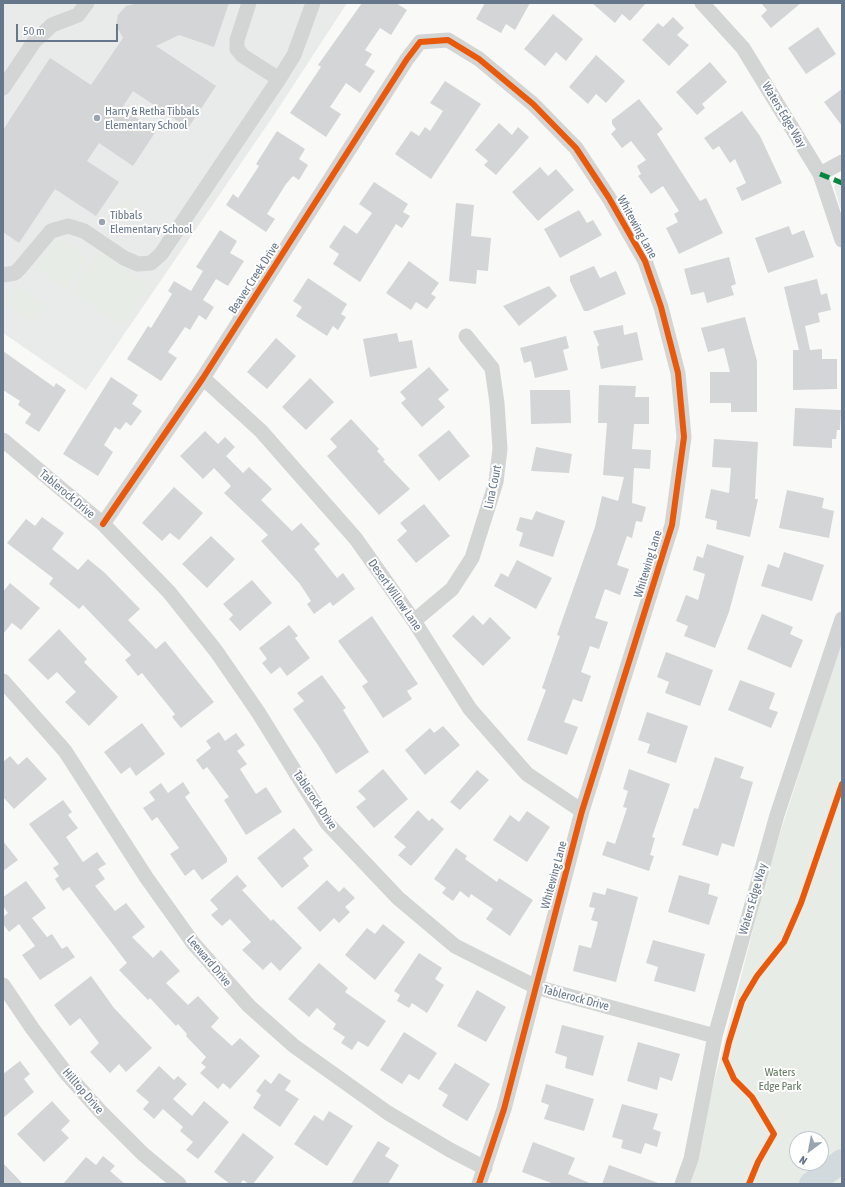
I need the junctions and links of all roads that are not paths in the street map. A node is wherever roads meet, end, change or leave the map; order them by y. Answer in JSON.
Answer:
{"nodes":[{"id":1,"x":87,"y":3,"type":"edge"},
{"id":2,"x":249,"y":3,"type":"edge"},
{"id":3,"x":313,"y":3,"type":"edge"},
{"id":4,"x":702,"y":3,"type":"edge"},
{"id":5,"x":420,"y":42,"type":"joint"},
{"id":6,"x":280,"y":79,"type":"junction"},
{"id":7,"x":3,"y":88,"type":"edge"},
{"id":8,"x":842,"y":162,"type":"edge"},
{"id":9,"x":820,"y":174,"type":"junction"},
{"id":10,"x":842,"y":240,"type":"edge"},
{"id":11,"x":3,"y":275,"type":"edge"},
{"id":12,"x":466,"y":336,"type":"dead end"},
{"id":13,"x":203,"y":378,"type":"junction"},
{"id":14,"x":3,"y":440,"type":"edge"},
{"id":15,"x":103,"y":524,"type":"junction"},
{"id":16,"x":842,"y":618,"type":"edge"},
{"id":17,"x":414,"y":621,"type":"junction"},
{"id":18,"x":3,"y":681,"type":"edge"},
{"id":19,"x":582,"y":811,"type":"junction"},
{"id":20,"x":3,"y":985,"type":"edge"},
{"id":21,"x":536,"y":987,"type":"junction"},
{"id":22,"x":715,"y":1036,"type":"junction"},
{"id":23,"x":486,"y":1168,"type":"junction"},
{"id":24,"x":179,"y":1184,"type":"edge"},
{"id":25,"x":479,"y":1184,"type":"edge"},
{"id":26,"x":682,"y":1184,"type":"edge"}],
"edges":[{"from":1,"to":7,"type":"street"},
{"from":2,"to":6,"type":"street"},
{"from":3,"to":6,"type":"street"},
{"from":4,"to":9,"type":"street","name":"Waters Edge Way"},
{"from":5,"to":13,"type":"street","name":"Beaver Creek Drive"},
{"from":5,"to":19,"type":"street","name":"Whitewing Lane"},
{"from":6,"to":11,"type":"street"},
{"from":8,"to":9,"type":"street"},
{"from":9,"to":10,"type":"street","name":"Waters Edge Way"},
{"from":12,"to":17,"type":"street","name":"Lina Court"},
{"from":13,"to":15,"type":"street","name":"Beaver Creek Drive"},
{"from":13,"to":17,"type":"street","name":"Desert Willow Lane"},
{"from":14,"to":15,"type":"street","name":"Tablerock Drive"},
{"from":15,"to":21,"type":"street","name":"Tablerock Drive"},
{"from":16,"to":22,"type":"street","name":"Waters Edge Way"},
{"from":17,"to":19,"type":"street","name":"Desert Willow Lane"},
{"from":18,"to":23,"type":"street","name":"Leeward Drive"},
{"from":19,"to":21,"type":"street","name":"Whitewing Lane"},
{"from":20,"to":24,"type":"street","name":"Hilltop Drive"},
{"from":21,"to":22,"type":"street","name":"Tablerock Drive"},
{"from":21,"to":23,"type":"street","name":"Whitewing Lane"},
{"from":22,"to":26,"type":"street","name":"Waters Edge Way"},
{"from":23,"to":25,"type":"street","name":"Whitewing Lane"}]}
